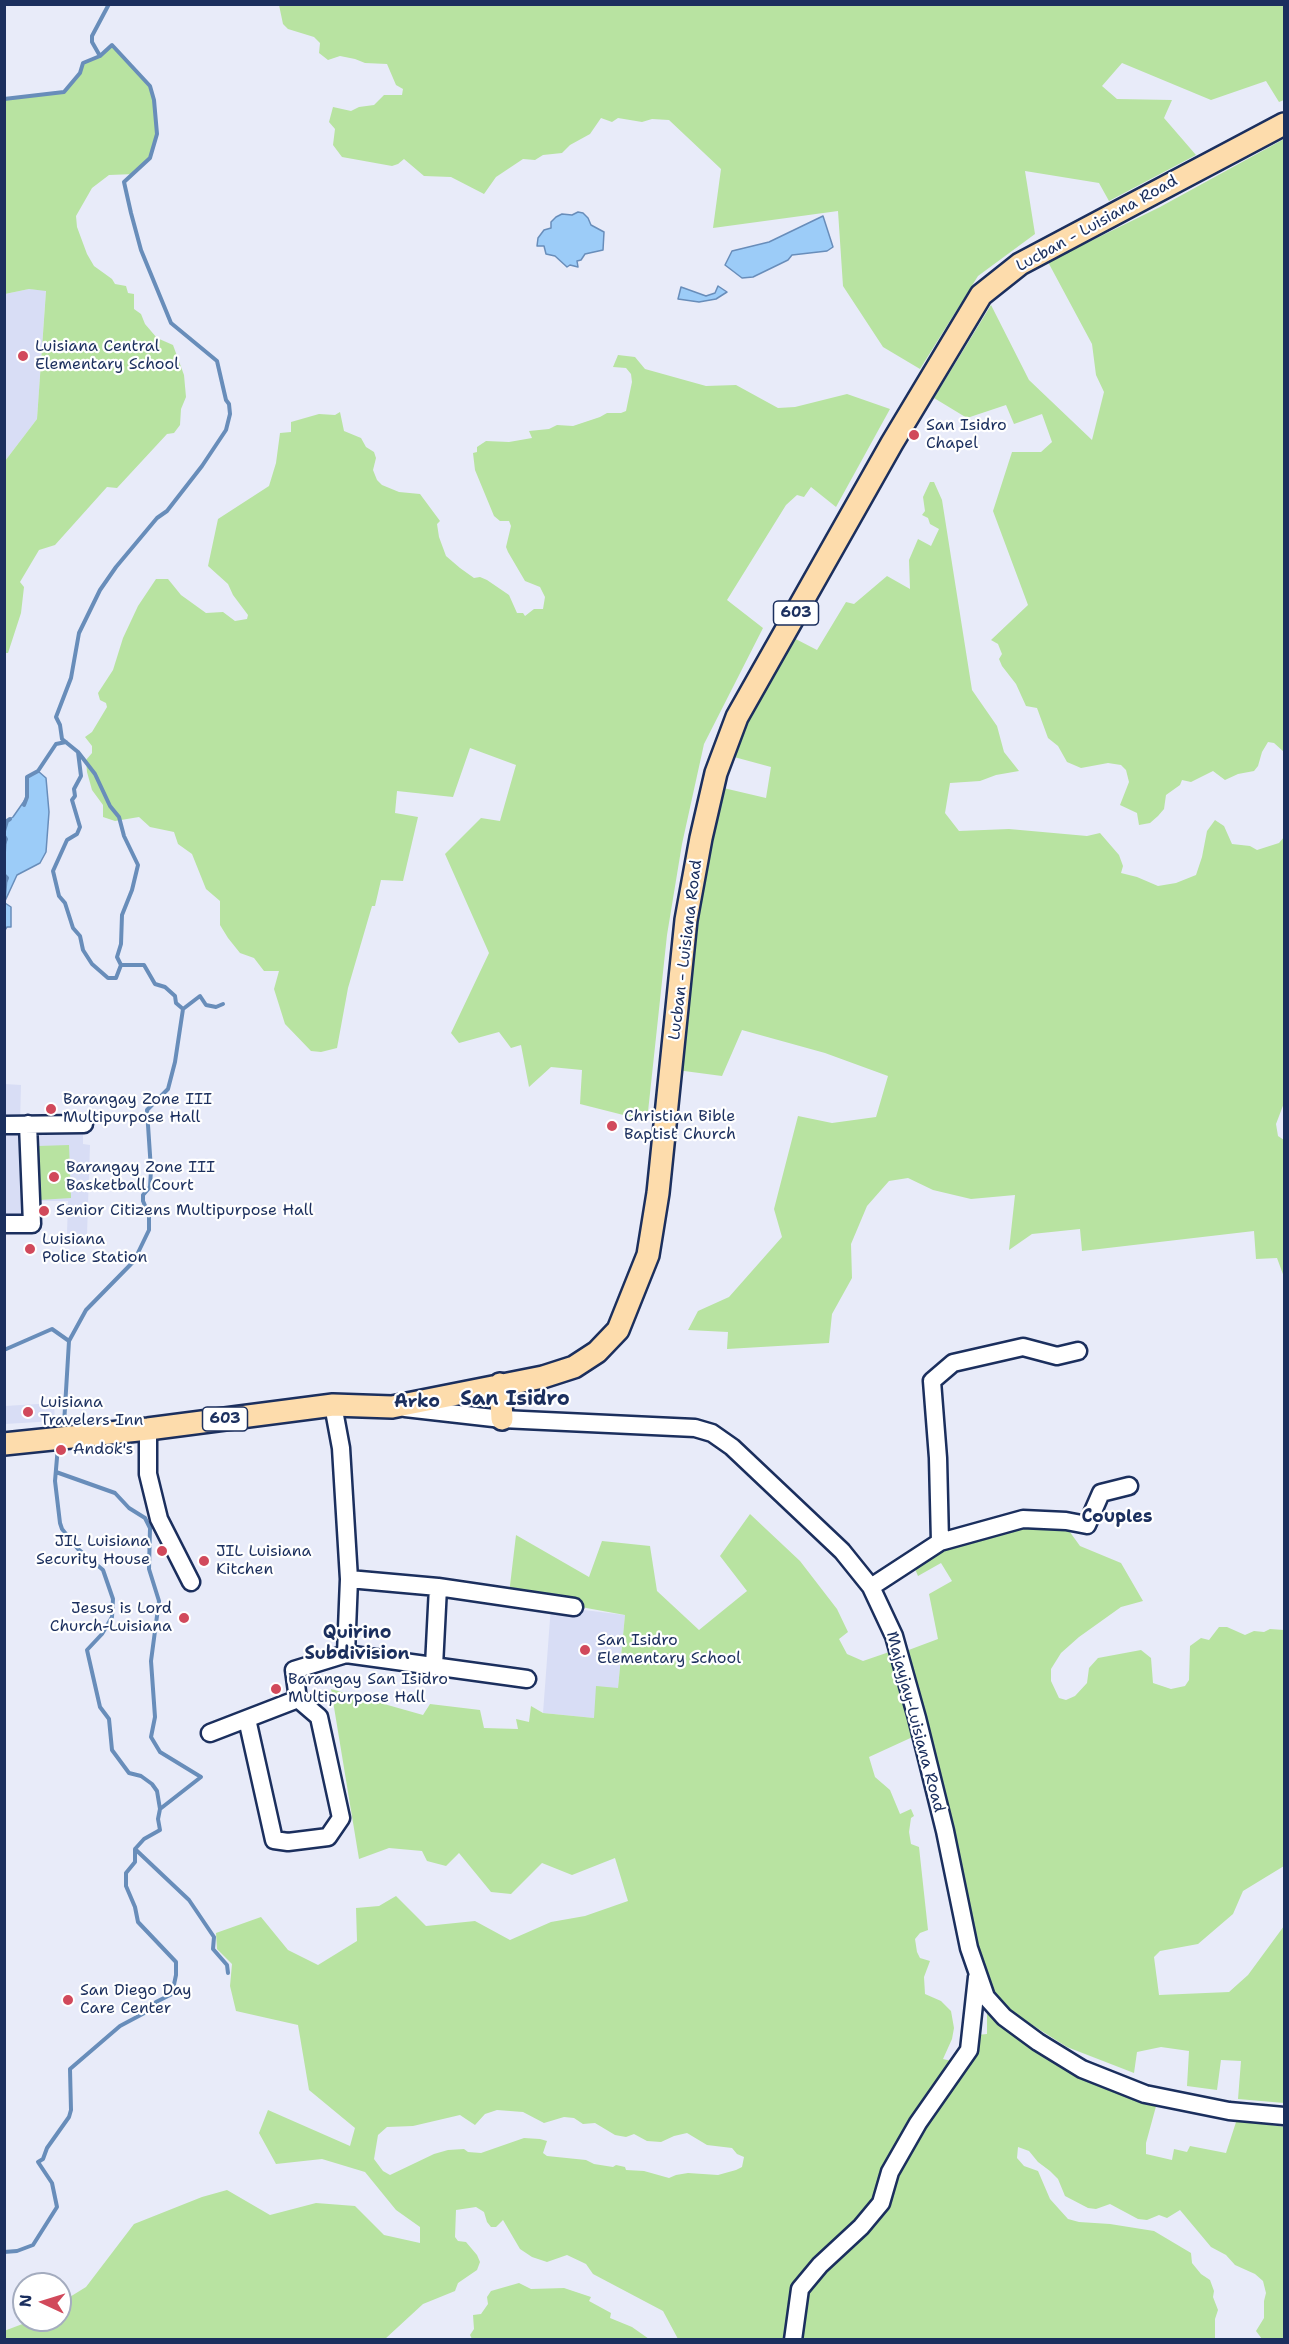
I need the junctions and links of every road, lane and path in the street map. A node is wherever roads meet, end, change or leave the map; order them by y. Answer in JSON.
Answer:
{"nodes":[{"id":1,"x":1284,"y":124,"type":"edge"},
{"id":2,"x":28,"y":1124,"type":"junction"},
{"id":3,"x":84,"y":1124,"type":"dead end"},
{"id":4,"x":4,"y":1125,"type":"edge"},
{"id":5,"x":4,"y":1224,"type":"edge"},
{"id":6,"x":1078,"y":1351,"type":"dead end"},
{"id":7,"x":500,"y":1384,"type":"junction"},
{"id":8,"x":333,"y":1405,"type":"junction"},
{"id":9,"x":392,"y":1407,"type":"junction"},
{"id":10,"x":502,"y":1419,"type":"junction"},
{"id":11,"x":148,"y":1429,"type":"junction"},
{"id":12,"x":4,"y":1444,"type":"edge"},
{"id":13,"x":1129,"y":1486,"type":"dead end"},
{"id":14,"x":940,"y":1542,"type":"junction"},
{"id":15,"x":349,"y":1579,"type":"junction"},
{"id":16,"x":191,"y":1582,"type":"dead end"},
{"id":17,"x":438,"y":1587,"type":"junction"},
{"id":18,"x":871,"y":1587,"type":"junction"},
{"id":19,"x":574,"y":1607,"type":"dead end"},
{"id":20,"x":346,"y":1654,"type":"junction"},
{"id":21,"x":434,"y":1666,"type":"junction"},
{"id":22,"x":527,"y":1678,"type":"dead end"},
{"id":23,"x":298,"y":1699,"type":"junction"},
{"id":24,"x":247,"y":1719,"type":"junction"},
{"id":25,"x":210,"y":1733,"type":"dead end"},
{"id":26,"x":978,"y":1973,"type":"junction"},
{"id":27,"x":1284,"y":2116,"type":"edge"},
{"id":28,"x":793,"y":2340,"type":"edge"}],
"edges":[{"from":1,"to":7,"type":"main road","name":"Lucban - Luisiana Road","number":"603"},
{"from":2,"to":3,"type":"street"},
{"from":2,"to":4,"type":"street"},
{"from":2,"to":5,"type":"street"},
{"from":6,"to":14,"type":"street"},
{"from":7,"to":9,"type":"main road","number":"603"},
{"from":7,"to":10,"type":"main road"},
{"from":8,"to":9,"type":"main road","number":"603"},
{"from":8,"to":11,"type":"main road","number":"603"},
{"from":8,"to":15,"type":"street"},
{"from":9,"to":10,"type":"street","name":"Majayjay-Luisiana Road"},
{"from":10,"to":18,"type":"street","name":"Majayjay-Luisiana Road"},
{"from":11,"to":12,"type":"main road","number":"603"},
{"from":11,"to":16,"type":"street"},
{"from":13,"to":14,"type":"street"},
{"from":14,"to":18,"type":"street"},
{"from":15,"to":17,"type":"street"},
{"from":15,"to":20,"type":"street"},
{"from":17,"to":19,"type":"street"},
{"from":17,"to":21,"type":"street"},
{"from":18,"to":26,"type":"street","name":"Majayjay-Luisiana Road"},
{"from":20,"to":21,"type":"street"},
{"from":20,"to":23,"type":"street"},
{"from":21,"to":22,"type":"street"},
{"from":23,"to":24,"type":"street"},
{"from":23,"to":24,"type":"street"},
{"from":24,"to":25,"type":"street"},
{"from":26,"to":27,"type":"street","name":"Majayjay-Luisiana Road"},
{"from":26,"to":28,"type":"street"}]}
